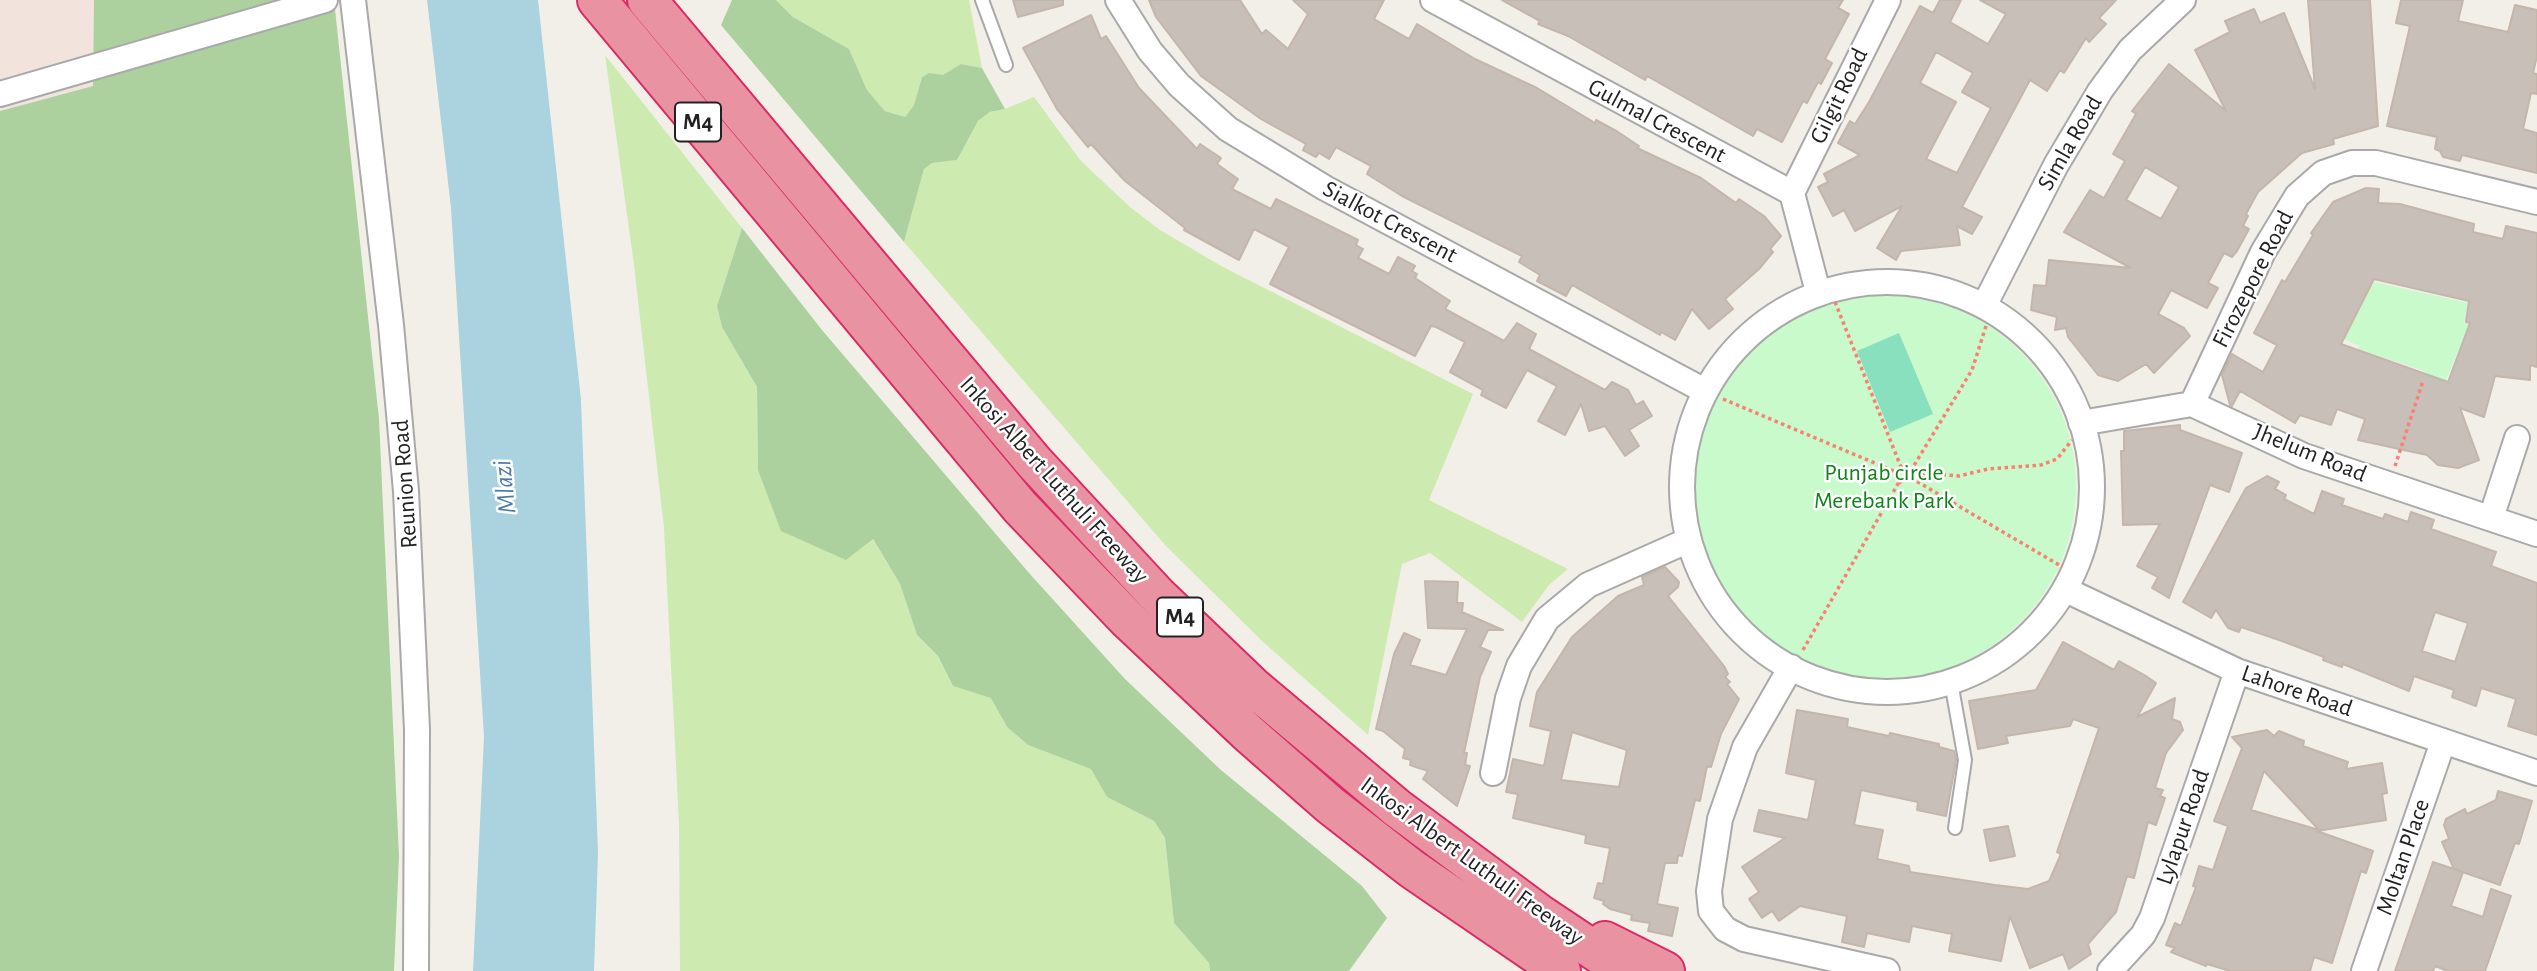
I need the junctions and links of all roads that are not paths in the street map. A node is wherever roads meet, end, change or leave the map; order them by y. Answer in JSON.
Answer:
{"nodes":[{"id":1,"x":324,"y":0,"type":"edge"},
{"id":2,"x":353,"y":0,"type":"edge"},
{"id":3,"x":597,"y":0,"type":"edge"},
{"id":4,"x":647,"y":0,"type":"edge"},
{"id":5,"x":982,"y":0,"type":"edge"},
{"id":6,"x":1118,"y":0,"type":"edge"},
{"id":7,"x":1433,"y":0,"type":"edge"},
{"id":8,"x":1888,"y":0,"type":"edge"},
{"id":9,"x":2183,"y":0,"type":"edge"},
{"id":10,"x":1006,"y":65,"type":"dead end"},
{"id":11,"x":0,"y":94,"type":"edge"},
{"id":12,"x":1792,"y":193,"type":"junction"},
{"id":13,"x":2537,"y":202,"type":"edge"},
{"id":14,"x":1818,"y":292,"type":"junction"},
{"id":15,"x":1985,"y":314,"type":"junction"},
{"id":16,"x":1705,"y":391,"type":"junction"},
{"id":17,"x":2192,"y":404,"type":"junction"},
{"id":18,"x":2081,"y":423,"type":"junction"},
{"id":19,"x":2517,"y":438,"type":"dead end"},
{"id":20,"x":2491,"y":518,"type":"junction"},
{"id":21,"x":2537,"y":534,"type":"edge"},
{"id":22,"x":1689,"y":541,"type":"junction"},
{"id":23,"x":2070,"y":581,"type":"junction"},
{"id":24,"x":1791,"y":667,"type":"junction"},
{"id":25,"x":2237,"y":671,"type":"junction"},
{"id":26,"x":1951,"y":682,"type":"junction"},
{"id":27,"x":2443,"y":742,"type":"junction"},
{"id":28,"x":1493,"y":773,"type":"dead end"},
{"id":29,"x":2537,"y":773,"type":"edge"},
{"id":30,"x":1955,"y":828,"type":"dead end"},
{"id":31,"x":1412,"y":869,"type":"junction"},
{"id":32,"x":1541,"y":915,"type":"junction"},
{"id":33,"x":416,"y":971,"type":"edge"},
{"id":34,"x":1537,"y":971,"type":"edge"},
{"id":35,"x":1561,"y":971,"type":"edge"},
{"id":36,"x":1625,"y":971,"type":"edge"},
{"id":37,"x":1665,"y":971,"type":"edge"},
{"id":38,"x":1887,"y":971,"type":"edge"},
{"id":39,"x":2110,"y":971,"type":"edge"},
{"id":40,"x":2364,"y":971,"type":"edge"}],
"edges":[{"from":1,"to":11,"type":"street"},
{"from":2,"to":33,"type":"street","name":"Reunion Road"},
{"from":3,"to":31,"type":"highway","name":"Inkosi Albert Luthuli Freeway","number":"M4"},
{"from":4,"to":32,"type":"highway","name":"Inkosi Albert Luthuli Freeway","number":"M4"},
{"from":5,"to":10,"type":"lane"},
{"from":6,"to":16,"type":"street","name":"Sialkot Crescent"},
{"from":7,"to":12,"type":"street","name":"Gulmal Crescent"},
{"from":8,"to":12,"type":"street","name":"Gilgit Road"},
{"from":9,"to":15,"type":"street","name":"Simla Road"},
{"from":12,"to":14,"type":"street"},
{"from":13,"to":17,"type":"street","name":"Firozepore Road"},
{"from":14,"to":15,"type":"street"},
{"from":14,"to":16,"type":"street"},
{"from":15,"to":18,"type":"street"},
{"from":16,"to":22,"type":"street"},
{"from":17,"to":18,"type":"street"},
{"from":17,"to":20,"type":"street","name":"Jhelum Road"},
{"from":18,"to":23,"type":"street"},
{"from":19,"to":20,"type":"street"},
{"from":20,"to":21,"type":"street","name":"Jhelum Road"},
{"from":22,"to":24,"type":"street"},
{"from":22,"to":28,"type":"street"},
{"from":23,"to":25,"type":"street","name":"Lahore Road"},
{"from":23,"to":26,"type":"street"},
{"from":24,"to":26,"type":"street"},
{"from":24,"to":38,"type":"street"},
{"from":25,"to":27,"type":"street","name":"Lahore Road"},
{"from":25,"to":39,"type":"street","name":"Lylapur Road"},
{"from":26,"to":30,"type":"lane"},
{"from":27,"to":29,"type":"street","name":"Lahore Road"},
{"from":27,"to":40,"type":"street","name":"Moltan Place"},
{"from":31,"to":34,"type":"highway"},
{"from":31,"to":35,"type":"highway","name":"Inkosi Albert Luthuli Freeway","number":"M4"},
{"from":32,"to":36,"type":"highway","name":"Inkosi Albert Luthuli Freeway","number":"M4"},
{"from":32,"to":37,"type":"highway"}]}
